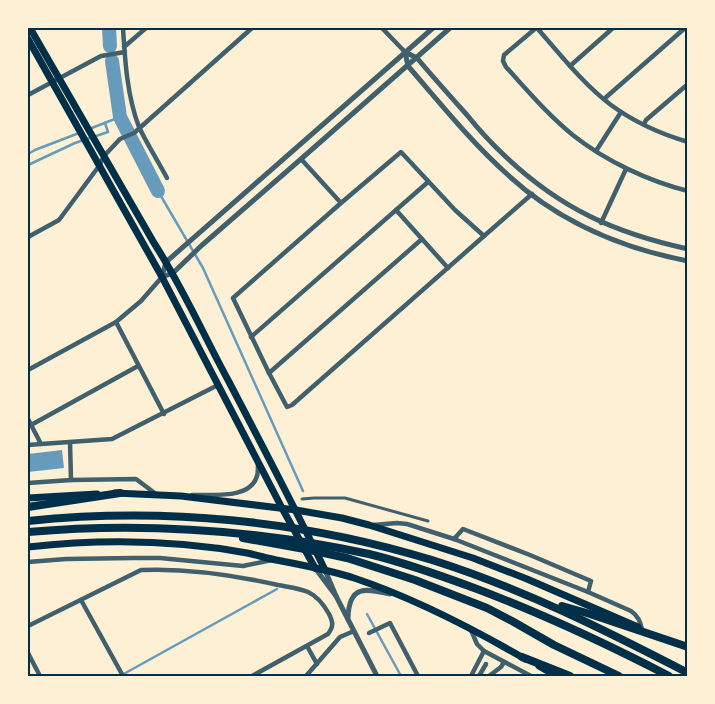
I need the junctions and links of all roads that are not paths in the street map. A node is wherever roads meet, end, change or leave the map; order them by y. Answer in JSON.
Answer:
{"nodes":[{"id":1,"x":30,"y":28,"type":"edge"},
{"id":2,"x":123,"y":28,"type":"edge"},
{"id":3,"x":146,"y":28,"type":"edge"},
{"id":4,"x":252,"y":28,"type":"edge"},
{"id":5,"x":382,"y":28,"type":"edge"},
{"id":6,"x":433,"y":28,"type":"edge"},
{"id":7,"x":450,"y":28,"type":"edge"},
{"id":8,"x":536,"y":28,"type":"edge"},
{"id":9,"x":613,"y":28,"type":"edge"},
{"id":10,"x":685,"y":28,"type":"edge"},
{"id":11,"x":28,"y":39,"type":"edge"},
{"id":12,"x":125,"y":49,"type":"junction"},
{"id":13,"x":404,"y":52,"type":"junction"},
{"id":14,"x":417,"y":58,"type":"junction"},
{"id":15,"x":408,"y":66,"type":"junction"},
{"id":16,"x":570,"y":66,"type":"junction"},
{"id":17,"x":60,"y":78,"type":"junction"},
{"id":18,"x":52,"y":82,"type":"junction"},
{"id":19,"x":688,"y":84,"type":"edge"},
{"id":20,"x":28,"y":95,"type":"edge"},
{"id":21,"x":604,"y":99,"type":"junction"},
{"id":22,"x":621,"y":112,"type":"junction"},
{"id":23,"x":644,"y":124,"type":"junction"},
{"id":24,"x":140,"y":127,"type":"junction"},
{"id":25,"x":688,"y":142,"type":"edge"},
{"id":26,"x":596,"y":151,"type":"junction"},
{"id":27,"x":104,"y":156,"type":"junction"},
{"id":28,"x":301,"y":159,"type":"junction"},
{"id":29,"x":99,"y":166,"type":"junction"},
{"id":30,"x":626,"y":169,"type":"junction"},
{"id":31,"x":167,"y":178,"type":"dead end"},
{"id":32,"x":428,"y":182,"type":"junction"},
{"id":33,"x":688,"y":191,"type":"edge"},
{"id":34,"x":532,"y":194,"type":"junction"},
{"id":35,"x":341,"y":203,"type":"junction"},
{"id":36,"x":396,"y":210,"type":"junction"},
{"id":37,"x":600,"y":223,"type":"junction"},
{"id":38,"x":484,"y":236,"type":"junction"},
{"id":39,"x":28,"y":237,"type":"edge"},
{"id":40,"x":422,"y":239,"type":"junction"},
{"id":41,"x":688,"y":249,"type":"edge"},
{"id":42,"x":688,"y":261,"type":"edge"},
{"id":43,"x":166,"y":262,"type":"junction"},
{"id":44,"x":448,"y":268,"type":"junction"},
{"id":45,"x":173,"y":273,"type":"junction"},
{"id":46,"x":162,"y":277,"type":"junction"},
{"id":47,"x":116,"y":322,"type":"junction"},
{"id":48,"x":251,"y":337,"type":"junction"},
{"id":49,"x":138,"y":366,"type":"junction"},
{"id":50,"x":28,"y":370,"type":"edge"},
{"id":51,"x":269,"y":374,"type":"junction"},
{"id":52,"x":218,"y":385,"type":"junction"},
{"id":53,"x":164,"y":414,"type":"junction"},
{"id":54,"x":28,"y":419,"type":"edge"},
{"id":55,"x":31,"y":425,"type":"junction"},
{"id":56,"x":70,"y":442,"type":"junction"},
{"id":57,"x":41,"y":444,"type":"junction"},
{"id":58,"x":28,"y":445,"type":"edge"},
{"id":59,"x":258,"y":462,"type":"junction"},
{"id":60,"x":71,"y":480,"type":"junction"},
{"id":61,"x":28,"y":483,"type":"edge"},
{"id":62,"x":120,"y":493,"type":"junction"},
{"id":63,"x":156,"y":494,"type":"junction"},
{"id":64,"x":181,"y":496,"type":"junction"},
{"id":65,"x":28,"y":498,"type":"edge"},
{"id":66,"x":302,"y":499,"type":"dead end"},
{"id":67,"x":28,"y":508,"type":"edge"},
{"id":68,"x":282,"y":508,"type":"junction"},
{"id":69,"x":296,"y":510,"type":"junction"},
{"id":70,"x":28,"y":521,"type":"edge"},
{"id":71,"x":428,"y":521,"type":"dead end"},
{"id":72,"x":369,"y":525,"type":"junction"},
{"id":73,"x":206,"y":530,"type":"junction"},
{"id":74,"x":28,"y":532,"type":"edge"},
{"id":75,"x":454,"y":539,"type":"junction"},
{"id":76,"x":28,"y":547,"type":"edge"},
{"id":77,"x":276,"y":560,"type":"junction"},
{"id":78,"x":28,"y":562,"type":"edge"},
{"id":79,"x":315,"y":568,"type":"junction"},
{"id":80,"x":326,"y":570,"type":"junction"},
{"id":81,"x":588,"y":592,"type":"junction"},
{"id":82,"x":336,"y":596,"type":"junction"},
{"id":83,"x":529,"y":596,"type":"junction"},
{"id":84,"x":405,"y":598,"type":"junction"},
{"id":85,"x":81,"y":600,"type":"junction"},
{"id":86,"x":348,"y":618,"type":"junction"},
{"id":87,"x":28,"y":626,"type":"edge"},
{"id":88,"x":471,"y":629,"type":"junction"},
{"id":89,"x":642,"y":629,"type":"junction"},
{"id":90,"x":354,"y":631,"type":"junction"},
{"id":91,"x":369,"y":633,"type":"dead end"},
{"id":92,"x":675,"y":645,"type":"junction"},
{"id":93,"x":307,"y":646,"type":"junction"},
{"id":94,"x":688,"y":646,"type":"edge"},
{"id":95,"x":484,"y":651,"type":"junction"},
{"id":96,"x":688,"y":652,"type":"edge"},
{"id":97,"x":28,"y":653,"type":"edge"},
{"id":98,"x":522,"y":657,"type":"junction"},
{"id":99,"x":504,"y":662,"type":"junction"},
{"id":100,"x":317,"y":664,"type":"junction"},
{"id":101,"x":486,"y":664,"type":"dead end"},
{"id":102,"x":688,"y":673,"type":"edge"},
{"id":103,"x":40,"y":676,"type":"edge"},
{"id":104,"x":123,"y":676,"type":"edge"},
{"id":105,"x":252,"y":676,"type":"edge"},
{"id":106,"x":306,"y":676,"type":"edge"},
{"id":107,"x":377,"y":676,"type":"edge"},
{"id":108,"x":418,"y":676,"type":"edge"},
{"id":109,"x":471,"y":676,"type":"edge"},
{"id":110,"x":479,"y":676,"type":"edge"},
{"id":111,"x":489,"y":676,"type":"edge"},
{"id":112,"x":531,"y":676,"type":"edge"},
{"id":113,"x":556,"y":676,"type":"edge"},
{"id":114,"x":570,"y":676,"type":"edge"},
{"id":115,"x":619,"y":676,"type":"edge"},
{"id":116,"x":669,"y":676,"type":"edge"}],
"edges":[{"from":1,"to":17,"type":"main road"},
{"from":2,"to":12,"type":"street"},
{"from":3,"to":12,"type":"street"},
{"from":4,"to":24,"type":"street"},
{"from":5,"to":13,"type":"street"},
{"from":6,"to":13,"type":"street"},
{"from":7,"to":14,"type":"street"},
{"from":8,"to":16,"type":"street"},
{"from":8,"to":26,"type":"street"},
{"from":9,"to":16,"type":"street"},
{"from":10,"to":21,"type":"street"},
{"from":11,"to":18,"type":"main road"},
{"from":12,"to":17,"type":"street"},
{"from":12,"to":24,"type":"street"},
{"from":13,"to":14,"type":"street"},
{"from":13,"to":15,"type":"street"},
{"from":13,"to":43,"type":"street"},
{"from":14,"to":15,"type":"street"},
{"from":14,"to":37,"type":"street"},
{"from":15,"to":28,"type":"street"},
{"from":15,"to":34,"type":"street"},
{"from":16,"to":21,"type":"street"},
{"from":17,"to":18,"type":"street"},
{"from":17,"to":27,"type":"main road"},
{"from":18,"to":20,"type":"street"},
{"from":18,"to":29,"type":"main road"},
{"from":19,"to":23,"type":"street"},
{"from":21,"to":22,"type":"street"},
{"from":22,"to":23,"type":"street"},
{"from":22,"to":26,"type":"street"},
{"from":23,"to":25,"type":"street"},
{"from":24,"to":27,"type":"street"},
{"from":24,"to":31,"type":"street"},
{"from":26,"to":30,"type":"street"},
{"from":27,"to":29,"type":"street"},
{"from":27,"to":43,"type":"main road"},
{"from":28,"to":35,"type":"street"},
{"from":28,"to":45,"type":"street"},
{"from":29,"to":39,"type":"street"},
{"from":29,"to":46,"type":"main road"},
{"from":30,"to":33,"type":"street"},
{"from":30,"to":37,"type":"street"},
{"from":32,"to":35,"type":"street"},
{"from":32,"to":36,"type":"street"},
{"from":32,"to":38,"type":"street"},
{"from":34,"to":38,"type":"street"},
{"from":34,"to":42,"type":"street"},
{"from":35,"to":48,"type":"street"},
{"from":36,"to":40,"type":"street"},
{"from":36,"to":48,"type":"street"},
{"from":37,"to":41,"type":"street"},
{"from":38,"to":44,"type":"street"},
{"from":40,"to":44,"type":"street"},
{"from":40,"to":51,"type":"street"},
{"from":43,"to":45,"type":"main road"},
{"from":43,"to":46,"type":"street"},
{"from":44,"to":51,"type":"street"},
{"from":45,"to":46,"type":"street"},
{"from":45,"to":69,"type":"main road"},
{"from":46,"to":47,"type":"street"},
{"from":46,"to":52,"type":"main road"},
{"from":47,"to":49,"type":"street"},
{"from":47,"to":50,"type":"street"},
{"from":48,"to":51,"type":"street"},
{"from":49,"to":53,"type":"street"},
{"from":49,"to":55,"type":"street"},
{"from":52,"to":53,"type":"street"},
{"from":52,"to":59,"type":"main road"},
{"from":53,"to":56,"type":"street"},
{"from":54,"to":55,"type":"street"},
{"from":55,"to":57,"type":"street"},
{"from":56,"to":57,"type":"street"},
{"from":56,"to":60,"type":"street"},
{"from":57,"to":58,"type":"street"},
{"from":59,"to":64,"type":"street"},
{"from":59,"to":68,"type":"main road"},
{"from":60,"to":61,"type":"street"},
{"from":60,"to":63,"type":"street"},
{"from":62,"to":63,"type":"main road"},
{"from":62,"to":65,"type":"main road"},
{"from":62,"to":67,"type":"highway"},
{"from":63,"to":64,"type":"main road"},
{"from":64,"to":68,"type":"main road"},
{"from":66,"to":71,"type":"street"},
{"from":68,"to":69,"type":"main road"},
{"from":68,"to":79,"type":"main road"},
{"from":69,"to":72,"type":"main road"},
{"from":69,"to":80,"type":"main road"},
{"from":70,"to":83,"type":"highway"},
{"from":72,"to":75,"type":"street"},
{"from":72,"to":89,"type":"main road"},
{"from":73,"to":74,"type":"highway"},
{"from":73,"to":115,"type":"highway"},
{"from":73,"to":116,"type":"highway"},
{"from":75,"to":81,"type":"street"},
{"from":75,"to":81,"type":"street"},
{"from":76,"to":77,"type":"main road"},
{"from":77,"to":78,"type":"street"},
{"from":77,"to":79,"type":"main road"},
{"from":79,"to":80,"type":"main road"},
{"from":79,"to":82,"type":"street"},
{"from":80,"to":82,"type":"street"},
{"from":80,"to":84,"type":"main road"},
{"from":81,"to":89,"type":"street"},
{"from":82,"to":86,"type":"street"},
{"from":83,"to":94,"type":"highway"},
{"from":83,"to":102,"type":"highway"},
{"from":84,"to":86,"type":"street"},
{"from":84,"to":88,"type":"main road"},
{"from":85,"to":87,"type":"street"},
{"from":85,"to":93,"type":"street"},
{"from":85,"to":104,"type":"street"},
{"from":86,"to":90,"type":"street"},
{"from":88,"to":95,"type":"street"},
{"from":88,"to":98,"type":"main road"},
{"from":89,"to":92,"type":"main road"},
{"from":90,"to":100,"type":"street"},
{"from":90,"to":107,"type":"street"},
{"from":91,"to":108,"type":"street"},
{"from":92,"to":94,"type":"street"},
{"from":92,"to":96,"type":"main road"},
{"from":93,"to":100,"type":"street"},
{"from":93,"to":105,"type":"street"},
{"from":95,"to":99,"type":"street"},
{"from":95,"to":109,"type":"street"},
{"from":97,"to":103,"type":"street"},
{"from":98,"to":113,"type":"main road"},
{"from":98,"to":114,"type":"highway"},
{"from":99,"to":111,"type":"street"},
{"from":99,"to":112,"type":"street"},
{"from":100,"to":106,"type":"street"},
{"from":101,"to":110,"type":"street"}]}
